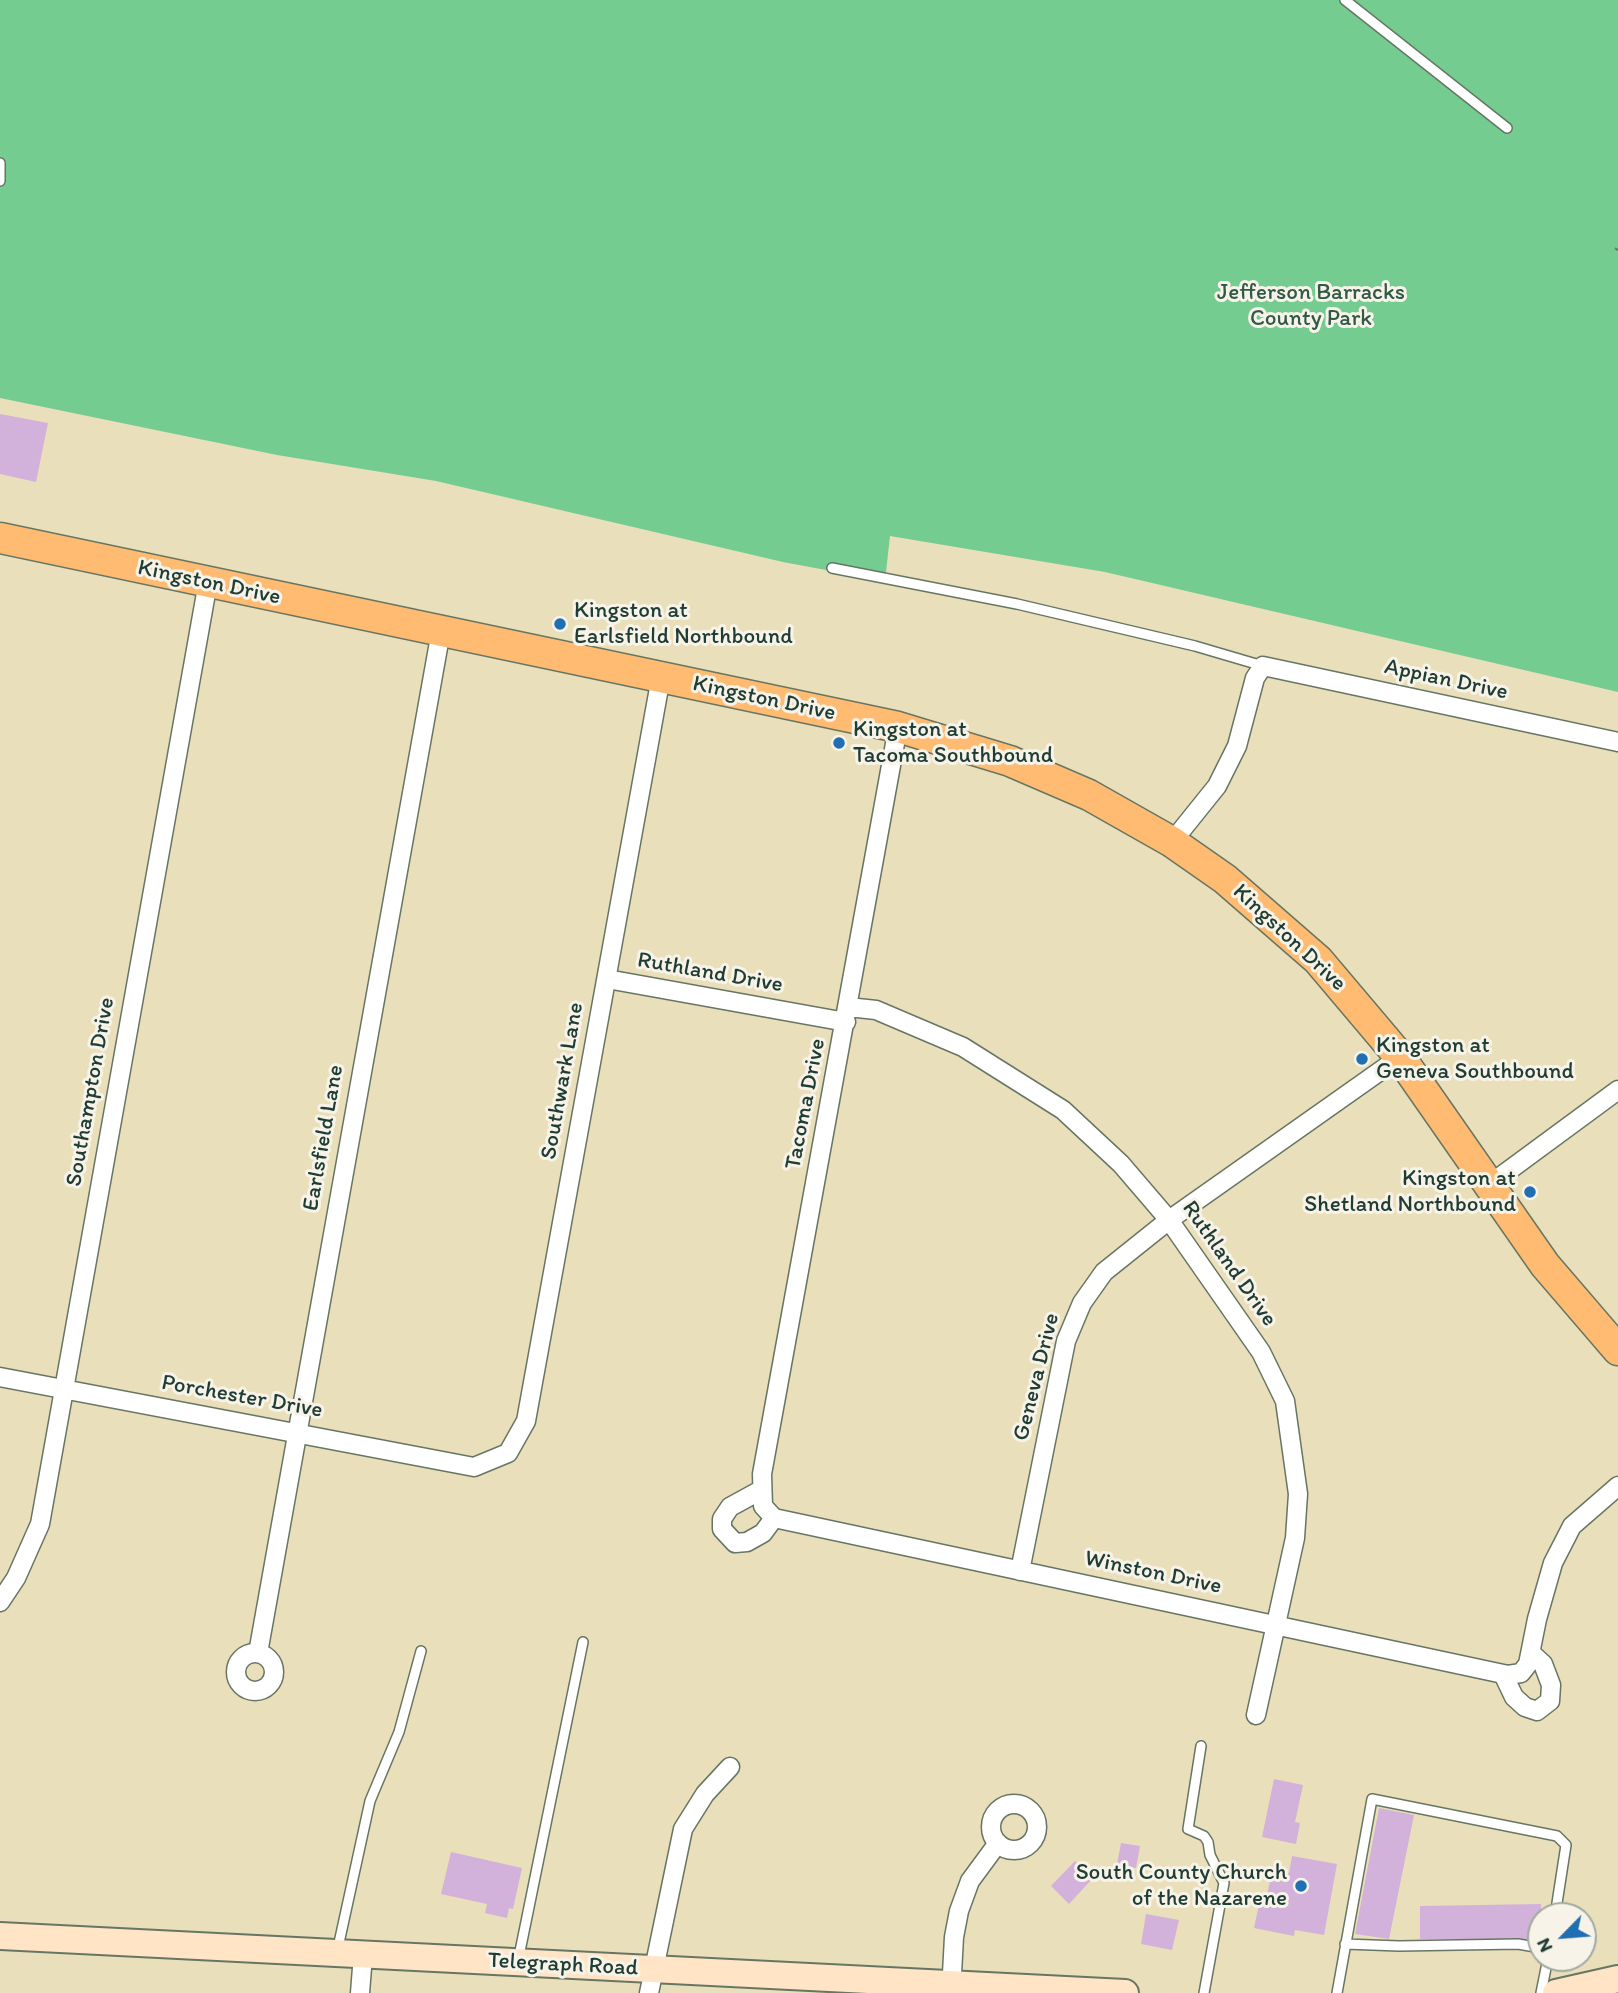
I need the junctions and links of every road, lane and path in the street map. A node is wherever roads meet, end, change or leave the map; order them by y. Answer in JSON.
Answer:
{"nodes":[{"id":1,"x":1345,"y":0,"type":"edge"},
{"id":2,"x":1507,"y":128,"type":"dead end"},
{"id":3,"x":0,"y":163,"type":"edge"},
{"id":4,"x":0,"y":181,"type":"edge"},
{"id":5,"x":0,"y":538,"type":"edge"},
{"id":6,"x":832,"y":568,"type":"dead end"},
{"id":7,"x":208,"y":582,"type":"junction"},
{"id":8,"x":441,"y":631,"type":"junction"},
{"id":9,"x":1263,"y":666,"type":"junction"},
{"id":10,"x":661,"y":677,"type":"junction"},
{"id":11,"x":898,"y":727,"type":"junction"},
{"id":12,"x":1618,"y":742,"type":"edge"},
{"id":13,"x":1172,"y":842,"type":"junction"},
{"id":14,"x":607,"y":979,"type":"junction"},
{"id":15,"x":847,"y":1015,"type":"junction"},
{"id":16,"x":1400,"y":1058,"type":"junction"},
{"id":17,"x":1618,"y":1090,"type":"edge"},
{"id":18,"x":1489,"y":1185,"type":"junction"},
{"id":19,"x":1169,"y":1220,"type":"junction"},
{"id":20,"x":1618,"y":1350,"type":"edge"},
{"id":21,"x":0,"y":1377,"type":"edge"},
{"id":22,"x":63,"y":1389,"type":"junction"},
{"id":23,"x":296,"y":1431,"type":"junction"},
{"id":24,"x":474,"y":1467,"type":"joint"},
{"id":25,"x":1618,"y":1486,"type":"edge"},
{"id":26,"x":761,"y":1490,"type":"junction"},
{"id":27,"x":774,"y":1518,"type":"junction"},
{"id":28,"x":1020,"y":1571,"type":"junction"},
{"id":29,"x":0,"y":1602,"type":"edge"},
{"id":30,"x":1276,"y":1623,"type":"junction"},
{"id":31,"x":583,"y":1642,"type":"dead end"},
{"id":32,"x":421,"y":1651,"type":"dead end"},
{"id":33,"x":258,"y":1653,"type":"dead end"},
{"id":34,"x":1531,"y":1653,"type":"junction"},
{"id":35,"x":1503,"y":1674,"type":"junction"},
{"id":36,"x":1256,"y":1715,"type":"dead end"},
{"id":37,"x":1200,"y":1746,"type":"dead end"},
{"id":38,"x":730,"y":1767,"type":"dead end"},
{"id":39,"x":998,"y":1843,"type":"dead end"},
{"id":40,"x":1557,"y":1902,"type":"edge"},
{"id":41,"x":0,"y":1936,"type":"edge"},
{"id":42,"x":1345,"y":1944,"type":"junction"},
{"id":43,"x":1527,"y":1946,"type":"edge"},
{"id":44,"x":350,"y":1954,"type":"junction"},
{"id":45,"x":518,"y":1963,"type":"junction"},
{"id":46,"x":1545,"y":1972,"type":"edge"},
{"id":47,"x":652,"y":1981,"type":"edge"},
{"id":48,"x":1608,"y":1985,"type":"edge"},
{"id":49,"x":951,"y":1989,"type":"edge"},
{"id":50,"x":360,"y":1993,"type":"edge"},
{"id":51,"x":1125,"y":1993,"type":"edge"},
{"id":52,"x":1204,"y":1993,"type":"edge"},
{"id":53,"x":1337,"y":1993,"type":"edge"},
{"id":54,"x":1541,"y":1993,"type":"edge"},
{"id":55,"x":1556,"y":1993,"type":"edge"}],
"edges":[{"from":1,"to":2,"type":"lane"},
{"from":3,"to":4,"type":"lane"},
{"from":5,"to":7,"type":"main road","name":"Kingston Drive"},
{"from":6,"to":9,"type":"lane"},
{"from":7,"to":8,"type":"main road","name":"Kingston Drive"},
{"from":7,"to":22,"type":"street","name":"Southampton Drive"},
{"from":8,"to":10,"type":"main road","name":"Kingston Drive"},
{"from":8,"to":23,"type":"street","name":"Earlsfield Lane"},
{"from":9,"to":12,"type":"street","name":"Appian Drive"},
{"from":9,"to":13,"type":"street"},
{"from":10,"to":11,"type":"main road","name":"Kingston Drive"},
{"from":10,"to":14,"type":"street","name":"Southwark Lane"},
{"from":11,"to":13,"type":"main road","name":"Kingston Drive"},
{"from":11,"to":15,"type":"street","name":"Tacoma Drive"},
{"from":13,"to":16,"type":"main road","name":"Kingston Drive"},
{"from":14,"to":15,"type":"street","name":"Ruthland Drive"},
{"from":14,"to":24,"type":"street","name":"Southwark Lane"},
{"from":15,"to":19,"type":"street","name":"Ruthland Drive"},
{"from":15,"to":26,"type":"street","name":"Tacoma Drive"},
{"from":16,"to":18,"type":"main road","name":"Kingston Drive"},
{"from":16,"to":19,"type":"street","name":"Geneva Drive"},
{"from":17,"to":18,"type":"street"},
{"from":18,"to":20,"type":"main road","name":"Kingston Drive"},
{"from":19,"to":28,"type":"street","name":"Geneva Drive"},
{"from":19,"to":30,"type":"street","name":"Ruthland Drive"},
{"from":21,"to":22,"type":"street","name":"Porchester Drive"},
{"from":22,"to":23,"type":"street","name":"Porchester Drive"},
{"from":22,"to":29,"type":"street","name":"Southampton Drive"},
{"from":23,"to":24,"type":"street","name":"Porchester Drive"},
{"from":23,"to":33,"type":"street","name":"Earlsfield Lane"},
{"from":25,"to":34,"type":"street"},
{"from":26,"to":27,"type":"street"},
{"from":26,"to":27,"type":"street"},
{"from":27,"to":28,"type":"street","name":"Winston Drive"},
{"from":28,"to":30,"type":"street","name":"Winston Drive"},
{"from":30,"to":35,"type":"street","name":"Winston Drive"},
{"from":30,"to":36,"type":"street","name":"Ruthland Drive"},
{"from":31,"to":45,"type":"lane"},
{"from":32,"to":44,"type":"lane"},
{"from":34,"to":35,"type":"street","name":"Winston Drive"},
{"from":34,"to":35,"type":"street"},
{"from":37,"to":52,"type":"lane"},
{"from":38,"to":47,"type":"street"},
{"from":39,"to":49,"type":"street"},
{"from":40,"to":42,"type":"lane"},
{"from":41,"to":44,"type":"main road","name":"Telegraph Road"},
{"from":42,"to":43,"type":"lane"},
{"from":42,"to":53,"type":"lane"},
{"from":44,"to":45,"type":"main road","name":"Telegraph Road"},
{"from":44,"to":50,"type":"street"},
{"from":45,"to":47,"type":"main road","name":"Telegraph Road"},
{"from":46,"to":54,"type":"lane"},
{"from":47,"to":49,"type":"main road","name":"Telegraph Road"},
{"from":48,"to":55,"type":"main road"},
{"from":49,"to":51,"type":"main road","name":"Telegraph Road"}]}
